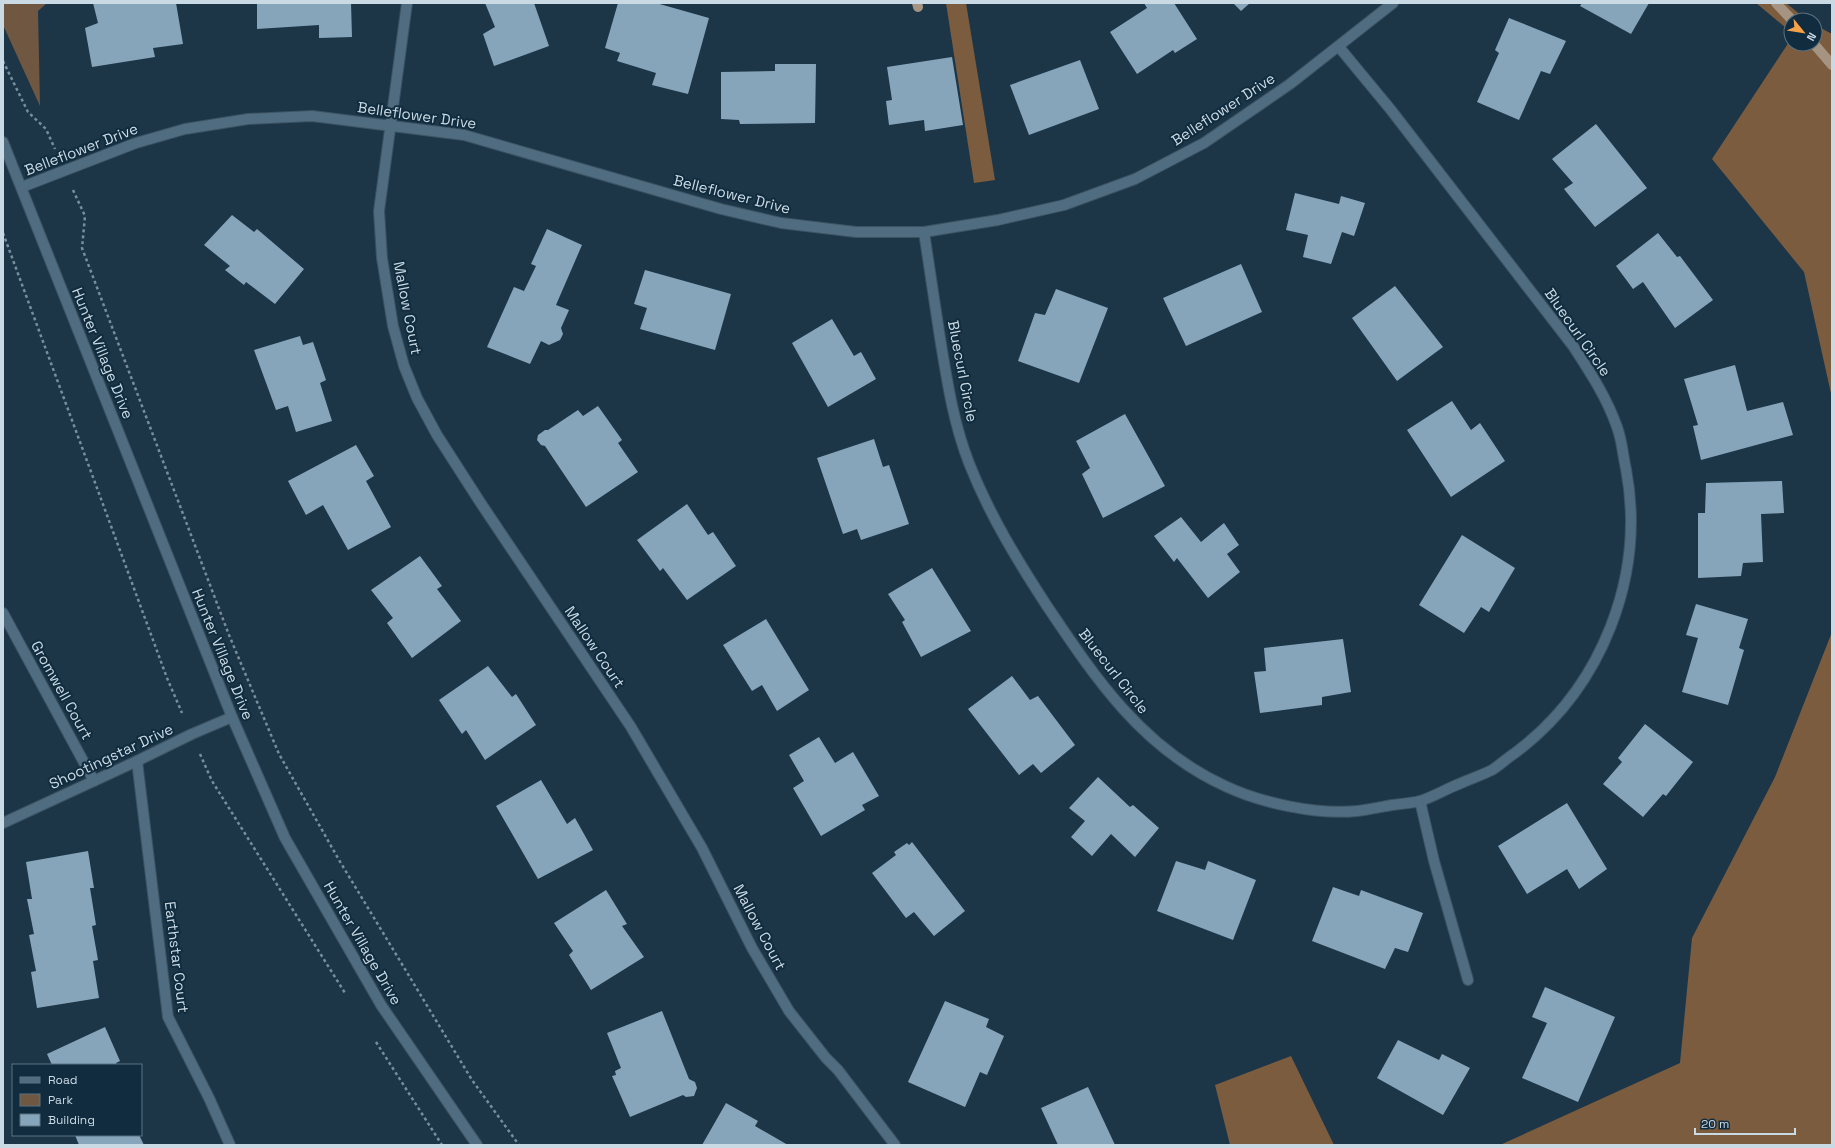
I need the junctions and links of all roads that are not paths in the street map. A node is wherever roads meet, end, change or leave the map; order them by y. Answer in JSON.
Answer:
{"nodes":[{"id":1,"x":407,"y":3,"type":"edge"},
{"id":2,"x":1393,"y":3,"type":"edge"},
{"id":3,"x":1339,"y":47,"type":"junction"},
{"id":4,"x":391,"y":127,"type":"junction"},
{"id":5,"x":3,"y":142,"type":"edge"},
{"id":6,"x":22,"y":188,"type":"junction"},
{"id":7,"x":924,"y":232,"type":"junction"},
{"id":8,"x":3,"y":613,"type":"edge"},
{"id":9,"x":232,"y":717,"type":"junction"},
{"id":10,"x":137,"y":761,"type":"junction"},
{"id":11,"x":94,"y":781,"type":"junction"},
{"id":12,"x":1420,"y":800,"type":"junction"},
{"id":13,"x":3,"y":823,"type":"edge"},
{"id":14,"x":1468,"y":980,"type":"dead end"},
{"id":15,"x":230,"y":1145,"type":"edge"},
{"id":16,"x":477,"y":1145,"type":"edge"},
{"id":17,"x":895,"y":1145,"type":"edge"}],
"edges":[{"from":1,"to":4,"type":"street","name":"Mallow Court"},
{"from":2,"to":3,"type":"street","name":"Belleflower Drive"},
{"from":3,"to":7,"type":"street","name":"Belleflower Drive"},
{"from":3,"to":12,"type":"street","name":"Bluecurl Circle"},
{"from":4,"to":6,"type":"street","name":"Belleflower Drive"},
{"from":4,"to":7,"type":"street","name":"Belleflower Drive"},
{"from":4,"to":17,"type":"street","name":"Mallow Court"},
{"from":5,"to":6,"type":"street","name":"Hunter Village Drive"},
{"from":6,"to":9,"type":"street","name":"Hunter Village Drive"},
{"from":7,"to":12,"type":"street","name":"Bluecurl Circle"},
{"from":8,"to":11,"type":"street","name":"Gromwell Court"},
{"from":9,"to":10,"type":"street","name":"Shootingstar Drive"},
{"from":9,"to":16,"type":"street","name":"Hunter Village Drive"},
{"from":10,"to":11,"type":"street","name":"Shootingstar Drive"},
{"from":10,"to":15,"type":"street","name":"Earthstar Court"},
{"from":11,"to":13,"type":"street","name":"Shootingstar Drive"},
{"from":12,"to":14,"type":"street"}]}
